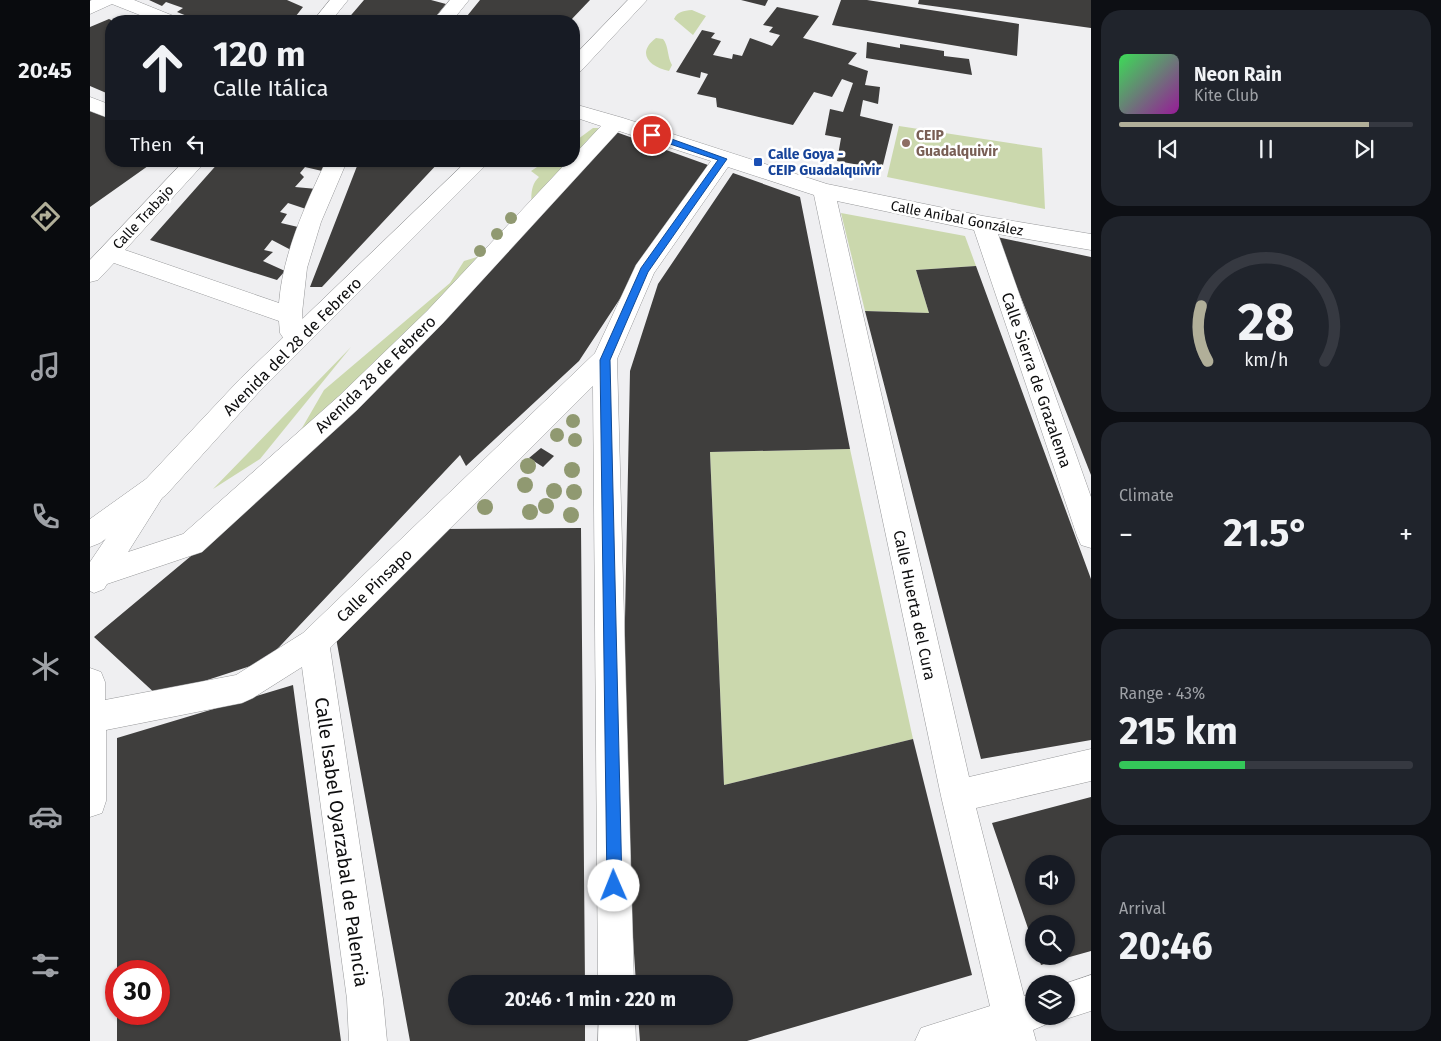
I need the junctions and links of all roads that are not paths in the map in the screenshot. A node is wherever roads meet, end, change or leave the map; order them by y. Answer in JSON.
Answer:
{"nodes":[{"id":1,"x":105,"y":0,"type":"edge"},
{"id":2,"x":118,"y":0,"type":"edge"},
{"id":3,"x":339,"y":0,"type":"edge"},
{"id":4,"x":460,"y":0,"type":"edge"},
{"id":5,"x":638,"y":0,"type":"edge"},
{"id":6,"x":90,"y":9,"type":"edge"},
{"id":7,"x":155,"y":15,"type":"edge"},
{"id":8,"x":327,"y":15,"type":"edge"},
{"id":9,"x":447,"y":15,"type":"edge"},
{"id":10,"x":580,"y":61,"type":"edge"},
{"id":11,"x":90,"y":103,"type":"edge"},
{"id":12,"x":105,"y":110,"type":"edge"},
{"id":13,"x":580,"y":112,"type":"edge"},
{"id":14,"x":616,"y":122,"type":"junction"},
{"id":15,"x":723,"y":159,"type":"junction"},
{"id":16,"x":580,"y":162,"type":"edge"},
{"id":17,"x":190,"y":167,"type":"edge"},
{"id":18,"x":335,"y":167,"type":"edge"},
{"id":19,"x":474,"y":167,"type":"edge"},
{"id":20,"x":575,"y":167,"type":"edge"},
{"id":21,"x":824,"y":191,"type":"junction"},
{"id":22,"x":983,"y":224,"type":"junction"},
{"id":23,"x":1091,"y":242,"type":"edge"},
{"id":24,"x":98,"y":259,"type":"edge"},
{"id":25,"x":289,"y":315,"type":"junction"},
{"id":26,"x":294,"y":342,"type":"junction"},
{"id":27,"x":605,"y":360,"type":"junction"},
{"id":28,"x":156,"y":487,"type":"junction"},
{"id":29,"x":94,"y":531,"type":"edge"},
{"id":30,"x":1091,"y":536,"type":"edge"},
{"id":31,"x":94,"y":581,"type":"edge"},
{"id":32,"x":314,"y":643,"type":"junction"},
{"id":33,"x":90,"y":682,"type":"edge"},
{"id":34,"x":90,"y":718,"type":"edge"},
{"id":35,"x":1091,"y":765,"type":"edge"},
{"id":36,"x":957,"y":796,"type":"junction"},
{"id":37,"x":90,"y":801,"type":"edge"},
{"id":38,"x":616,"y":975,"type":"edge"},
{"id":39,"x":1091,"y":994,"type":"edge"},
{"id":40,"x":1075,"y":998,"type":"edge"},
{"id":41,"x":1021,"y":1023,"type":"edge"},
{"id":42,"x":617,"y":1025,"type":"edge"},
{"id":43,"x":368,"y":1041,"type":"edge"},
{"id":44,"x":617,"y":1041,"type":"edge"},
{"id":45,"x":934,"y":1041,"type":"edge"}],
"edges":[{"from":1,"to":6,"type":"street"},
{"from":2,"to":7,"type":"street"},
{"from":3,"to":8,"type":"street"},
{"from":4,"to":9,"type":"street"},
{"from":5,"to":10,"type":"street"},
{"from":11,"to":12,"type":"street"},
{"from":13,"to":14,"type":"street","name":"Calle Aníbal González"},
{"from":14,"to":15,"type":"street","name":"Calle Aníbal González"},
{"from":14,"to":16,"type":"street","name":"Avenida 28 de Febrero"},
{"from":15,"to":21,"type":"street","name":"Calle Aníbal González"},
{"from":15,"to":27,"type":"street"},
{"from":17,"to":24,"type":"street","name":"Calle Trabajo"},
{"from":18,"to":25,"type":"street"},
{"from":19,"to":26,"type":"street","name":"Avenida del 28 de Febrero"},
{"from":20,"to":31,"type":"street","name":"Avenida 28 de Febrero"},
{"from":21,"to":22,"type":"street","name":"Calle Aníbal González"},
{"from":21,"to":36,"type":"street","name":"Calle Huerta del Cura"},
{"from":22,"to":23,"type":"street","name":"Calle Aníbal González"},
{"from":22,"to":30,"type":"street","name":"Calle Sierra de Grazalema"},
{"from":24,"to":25,"type":"street"},
{"from":25,"to":26,"type":"street"},
{"from":26,"to":28,"type":"street","name":"Avenida del 28 de Febrero"},
{"from":27,"to":32,"type":"street","name":"Calle Pinsapo"},
{"from":27,"to":38,"type":"street"},
{"from":28,"to":29,"type":"street","name":"Avenida del 28 de Febrero"},
{"from":28,"to":31,"type":"street","name":"Avenida 28 de Febrero"},
{"from":32,"to":34,"type":"street","name":"Calle Pinsapo"},
{"from":32,"to":43,"type":"street","name":"Calle Isabel Oyarzabal de Palencia"},
{"from":33,"to":34,"type":"street"},
{"from":34,"to":37,"type":"street"},
{"from":35,"to":36,"type":"street"},
{"from":36,"to":41,"type":"street","name":"Calle Huerta del Cura"},
{"from":39,"to":40,"type":"street"},
{"from":41,"to":45,"type":"street"},
{"from":42,"to":44,"type":"street"}]}
